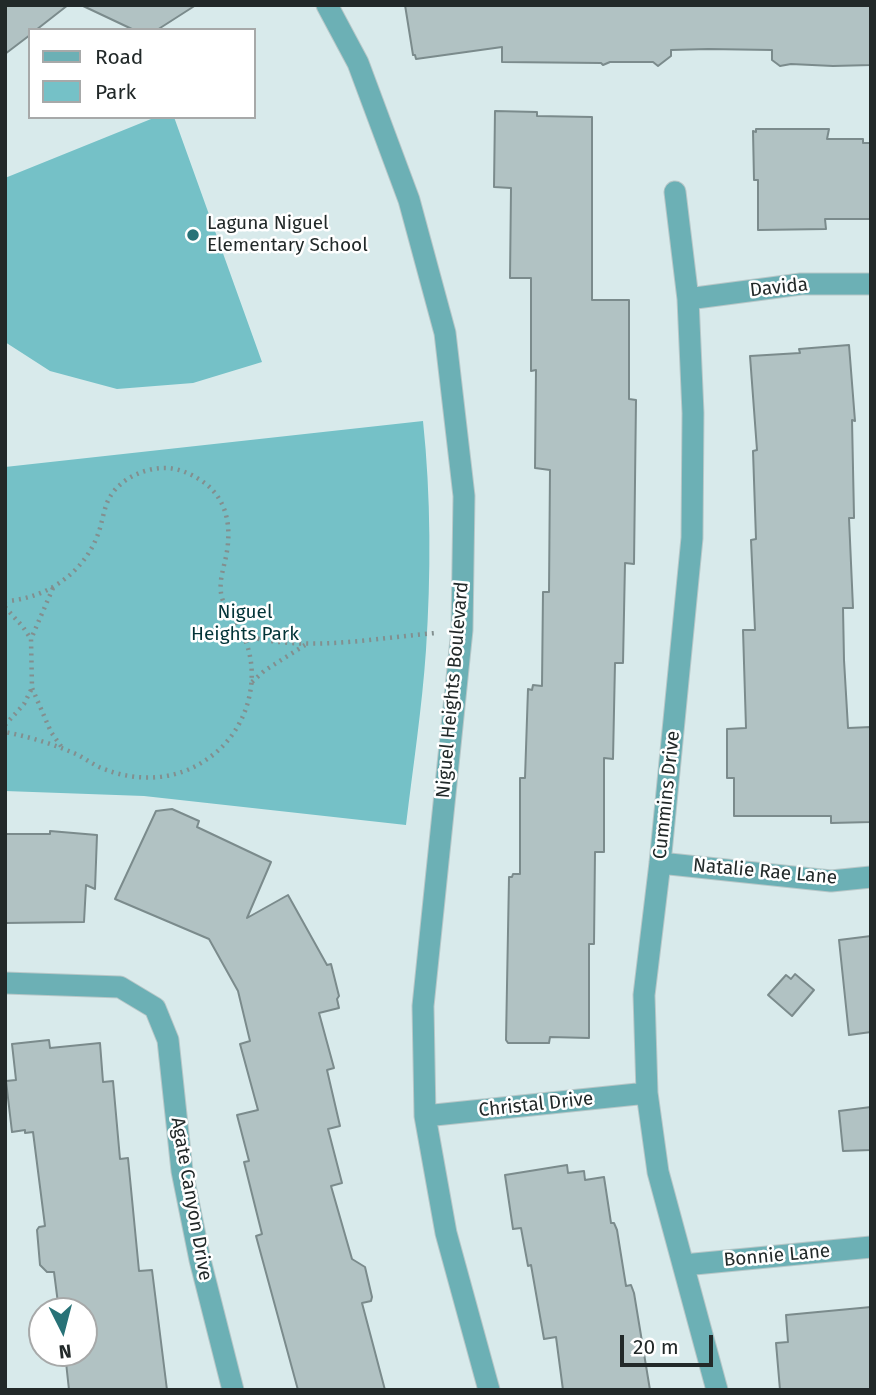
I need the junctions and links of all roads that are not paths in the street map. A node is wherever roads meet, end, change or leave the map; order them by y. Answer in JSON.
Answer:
{"nodes":[{"id":1,"x":327,"y":5,"type":"edge"},
{"id":2,"x":675,"y":192,"type":"dead end"},
{"id":3,"x":871,"y":284,"type":"edge"},
{"id":4,"x":688,"y":299,"type":"junction"},
{"id":5,"x":660,"y":863,"type":"junction"},
{"id":6,"x":871,"y":877,"type":"edge"},
{"id":7,"x":5,"y":983,"type":"edge"},
{"id":8,"x":647,"y":1093,"type":"junction"},
{"id":9,"x":425,"y":1116,"type":"junction"},
{"id":10,"x":871,"y":1247,"type":"edge"},
{"id":11,"x":684,"y":1265,"type":"junction"},
{"id":12,"x":233,"y":1390,"type":"edge"},
{"id":13,"x":489,"y":1390,"type":"edge"},
{"id":14,"x":717,"y":1390,"type":"edge"}],
"edges":[{"from":1,"to":9,"type":"street","name":"Niguel Heights Boulevard"},
{"from":2,"to":4,"type":"street","name":"Cummins Drive"},
{"from":3,"to":4,"type":"street","name":"Davida"},
{"from":4,"to":5,"type":"street","name":"Cummins Drive"},
{"from":5,"to":6,"type":"street","name":"Natalie Rae Lane"},
{"from":5,"to":8,"type":"street","name":"Cummins Drive"},
{"from":7,"to":12,"type":"street","name":"Agate Canyon Drive"},
{"from":8,"to":9,"type":"street","name":"Christal Drive"},
{"from":8,"to":11,"type":"street","name":"Cummins Drive"},
{"from":9,"to":13,"type":"street","name":"Niguel Heights Boulevard"},
{"from":10,"to":11,"type":"street","name":"Bonnie Lane"},
{"from":11,"to":14,"type":"street","name":"Cummins Drive"}]}
